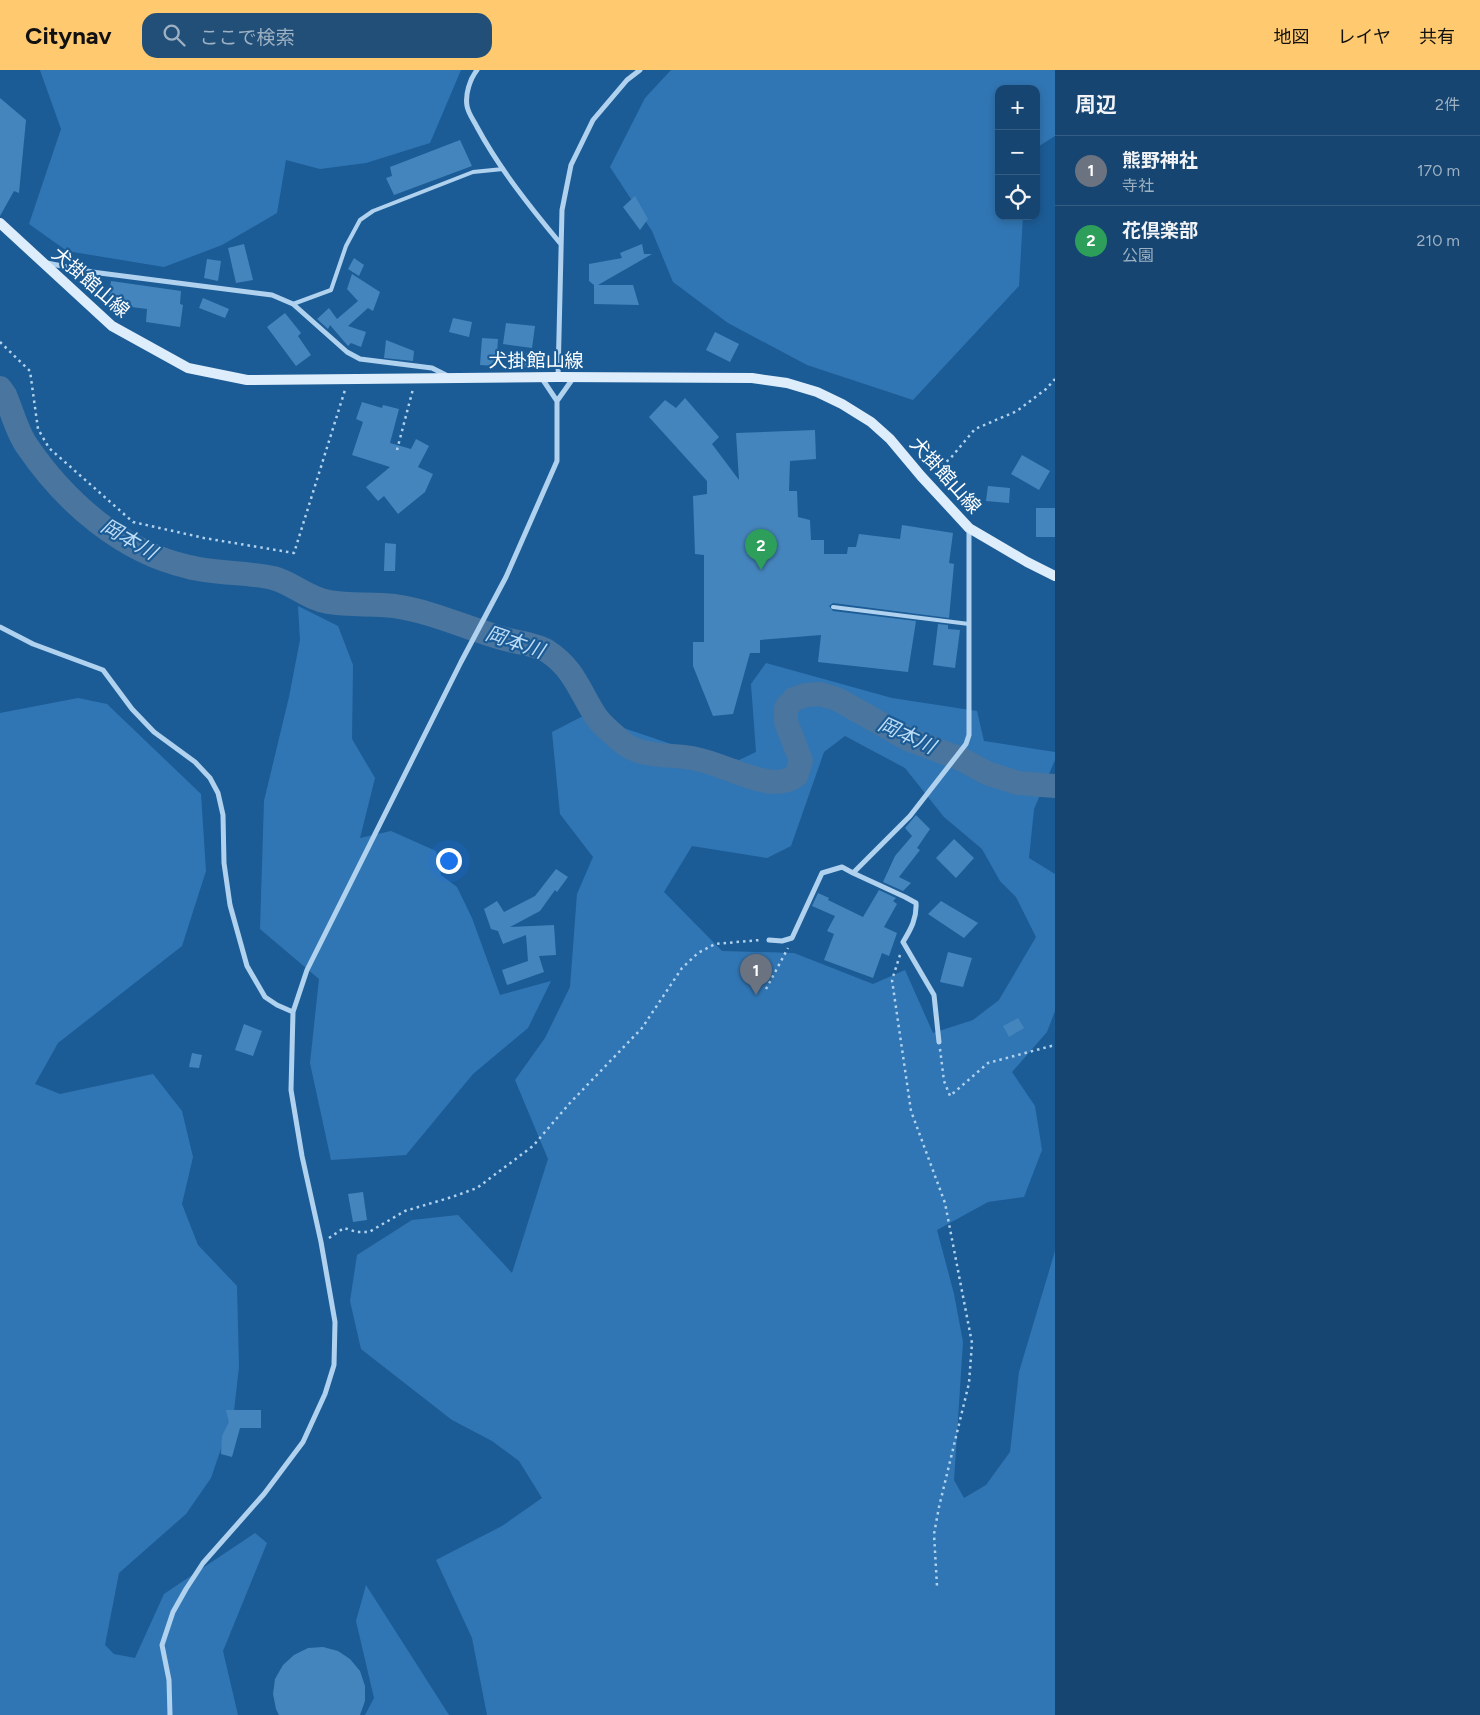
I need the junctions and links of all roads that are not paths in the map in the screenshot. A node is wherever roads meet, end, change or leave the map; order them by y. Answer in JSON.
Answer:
{"nodes":[{"id":1,"x":477,"y":70,"type":"edge"},
{"id":2,"x":640,"y":70,"type":"edge"},
{"id":3,"x":504,"y":169,"type":"junction"},
{"id":4,"x":0,"y":223,"type":"edge"},
{"id":5,"x":560,"y":243,"type":"junction"},
{"id":6,"x":41,"y":262,"type":"junction"},
{"id":7,"x":293,"y":304,"type":"junction"},
{"id":8,"x":541,"y":377,"type":"junction"},
{"id":9,"x":558,"y":377,"type":"junction"},
{"id":10,"x":574,"y":377,"type":"junction"},
{"id":11,"x":450,"y":378,"type":"junction"},
{"id":12,"x":557,"y":401,"type":"junction"},
{"id":13,"x":969,"y":528,"type":"junction"},
{"id":14,"x":1055,"y":576,"type":"edge"},
{"id":15,"x":834,"y":607,"type":"dead end"},
{"id":16,"x":969,"y":624,"type":"junction"},
{"id":17,"x":0,"y":627,"type":"edge"},
{"id":18,"x":853,"y":873,"type":"junction"},
{"id":19,"x":770,"y":940,"type":"road end"},
{"id":20,"x":293,"y":1012,"type":"junction"},
{"id":21,"x":939,"y":1042,"type":"road end"},
{"id":22,"x":170,"y":1715,"type":"edge"}],
"edges":[{"from":1,"to":3,"type":"street"},
{"from":2,"to":5,"type":"street"},
{"from":3,"to":5,"type":"street"},
{"from":3,"to":7,"type":"lane"},
{"from":4,"to":6,"type":"main road","name":"犬掛館山線"},
{"from":5,"to":9,"type":"street"},
{"from":6,"to":7,"type":"street"},
{"from":6,"to":11,"type":"main road","name":"犬掛館山線"},
{"from":7,"to":11,"type":"street"},
{"from":8,"to":9,"type":"main road","name":"犬掛館山線"},
{"from":8,"to":11,"type":"main road","name":"犬掛館山線"},
{"from":8,"to":12,"type":"street"},
{"from":9,"to":10,"type":"main road","name":"犬掛館山線"},
{"from":10,"to":12,"type":"street"},
{"from":10,"to":13,"type":"main road","name":"犬掛館山線"},
{"from":12,"to":20,"type":"street"},
{"from":13,"to":14,"type":"main road","name":"犬掛館山線"},
{"from":13,"to":16,"type":"street"},
{"from":15,"to":16,"type":"lane"},
{"from":16,"to":18,"type":"street"},
{"from":17,"to":20,"type":"street"},
{"from":18,"to":19,"type":"street"},
{"from":18,"to":21,"type":"street"},
{"from":20,"to":22,"type":"street"}]}
